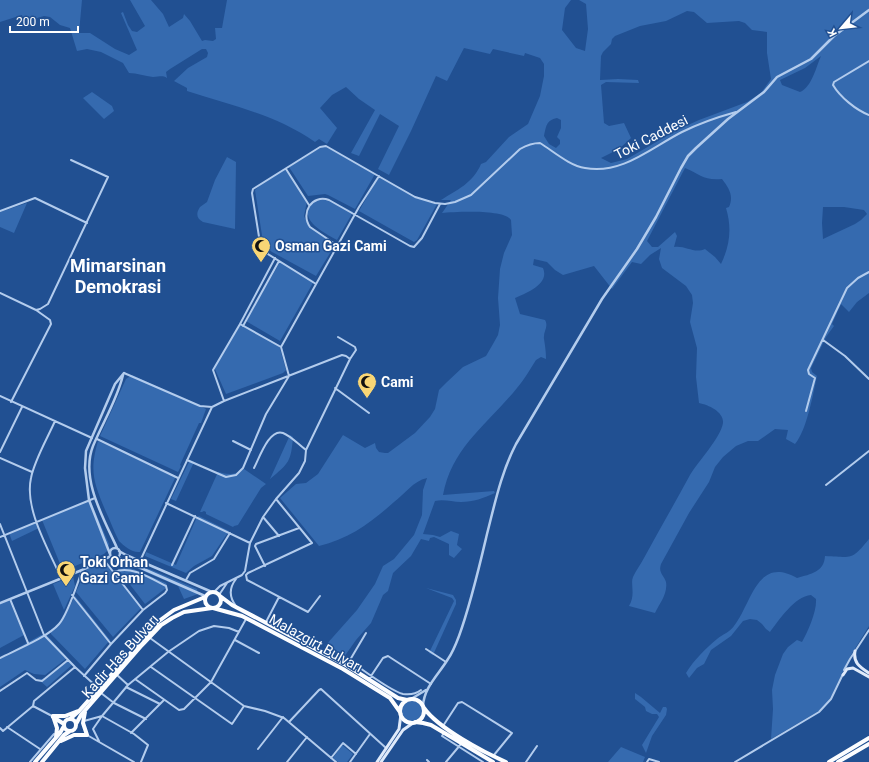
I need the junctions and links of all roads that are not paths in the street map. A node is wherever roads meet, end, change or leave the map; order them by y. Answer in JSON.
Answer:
{"nodes":[{"id":1,"x":869,"y":10,"type":"edge"},
{"id":2,"x":869,"y":61,"type":"edge"},
{"id":3,"x":739,"y":111,"type":"junction"},
{"id":4,"x":869,"y":115,"type":"edge"},
{"id":5,"x":71,"y":160,"type":"dead end"},
{"id":6,"x":286,"y":169,"type":"junction"},
{"id":7,"x":379,"y":176,"type":"junction"},
{"id":8,"x":440,"y":204,"type":"junction"},
{"id":9,"x":309,"y":205,"type":"junction"},
{"id":10,"x":0,"y":211,"type":"edge"},
{"id":11,"x":356,"y":215,"type":"junction"},
{"id":12,"x":87,"y":223,"type":"junction"},
{"id":13,"x":338,"y":246,"type":"junction"},
{"id":14,"x":275,"y":258,"type":"junction"},
{"id":15,"x":279,"y":261,"type":"junction"},
{"id":16,"x":869,"y":272,"type":"edge"},
{"id":17,"x":316,"y":284,"type":"junction"},
{"id":18,"x":0,"y":293,"type":"edge"},
{"id":19,"x":36,"y":310,"type":"junction"},
{"id":20,"x":240,"y":324,"type":"junction"},
{"id":21,"x":243,"y":326,"type":"junction"},
{"id":22,"x":338,"y":337,"type":"dead end"},
{"id":23,"x":822,"y":340,"type":"junction"},
{"id":24,"x":281,"y":347,"type":"junction"},
{"id":25,"x":350,"y":359,"type":"junction"},
{"id":26,"x":124,"y":373,"type":"junction"},
{"id":27,"x":289,"y":376,"type":"junction"},
{"id":28,"x":869,"y":379,"type":"edge"},
{"id":29,"x":335,"y":388,"type":"junction"},
{"id":30,"x":0,"y":396,"type":"edge"},
{"id":31,"x":224,"y":401,"type":"junction"},
{"id":32,"x":11,"y":402,"type":"junction"},
{"id":33,"x":22,"y":407,"type":"junction"},
{"id":34,"x":212,"y":407,"type":"junction"},
{"id":35,"x":806,"y":410,"type":"dead end"},
{"id":36,"x":369,"y":413,"type":"dead end"},
{"id":37,"x":55,"y":421,"type":"junction"},
{"id":38,"x":92,"y":438,"type":"junction"},
{"id":39,"x":97,"y":439,"type":"junction"},
{"id":40,"x":233,"y":441,"type":"dead end"},
{"id":41,"x":251,"y":450,"type":"junction"},
{"id":42,"x":306,"y":450,"type":"junction"},
{"id":43,"x":869,"y":451,"type":"edge"},
{"id":44,"x":0,"y":452,"type":"edge"},
{"id":45,"x":0,"y":458,"type":"edge"},
{"id":46,"x":187,"y":460,"type":"junction"},
{"id":47,"x":254,"y":468,"type":"dead end"},
{"id":48,"x":32,"y":472,"type":"junction"},
{"id":49,"x":178,"y":478,"type":"junction"},
{"id":50,"x":826,"y":485,"type":"dead end"},
{"id":51,"x":95,"y":498,"type":"junction"},
{"id":52,"x":276,"y":499,"type":"junction"},
{"id":53,"x":89,"y":500,"type":"junction"},
{"id":54,"x":166,"y":503,"type":"junction"},
{"id":55,"x":195,"y":516,"type":"junction"},
{"id":56,"x":263,"y":517,"type":"junction"},
{"id":57,"x":36,"y":522,"type":"junction"},
{"id":58,"x":0,"y":524,"type":"edge"},
{"id":59,"x":299,"y":528,"type":"junction"},
{"id":60,"x":230,"y":533,"type":"junction"},
{"id":61,"x":4,"y":535,"type":"junction"},
{"id":62,"x":279,"y":536,"type":"junction"},
{"id":63,"x":0,"y":537,"type":"edge"},
{"id":64,"x":250,"y":543,"type":"junction"},
{"id":65,"x":117,"y":548,"type":"junction"},
{"id":66,"x":120,"y":551,"type":"junction"},
{"id":67,"x":111,"y":555,"type":"junction"},
{"id":68,"x":116,"y":557,"type":"junction"},
{"id":69,"x":104,"y":560,"type":"junction"},
{"id":70,"x":140,"y":561,"type":"junction"},
{"id":71,"x":172,"y":565,"type":"dead end"},
{"id":72,"x":265,"y":566,"type":"junction"},
{"id":73,"x":82,"y":570,"type":"junction"},
{"id":74,"x":114,"y":572,"type":"junction"},
{"id":75,"x":243,"y":573,"type":"junction"},
{"id":76,"x":246,"y":576,"type":"junction"},
{"id":77,"x":61,"y":578,"type":"junction"},
{"id":78,"x":237,"y":578,"type":"junction"},
{"id":79,"x":186,"y":580,"type":"junction"},
{"id":80,"x":228,"y":582,"type":"junction"},
{"id":81,"x":26,"y":592,"type":"junction"},
{"id":82,"x":213,"y":592,"type":"junction"},
{"id":83,"x":72,"y":595,"type":"junction"},
{"id":84,"x":220,"y":596,"type":"junction"},
{"id":85,"x":320,"y":596,"type":"dead end"},
{"id":86,"x":205,"y":597,"type":"junction"},
{"id":87,"x":279,"y":597,"type":"junction"},
{"id":88,"x":10,"y":599,"type":"junction"},
{"id":89,"x":0,"y":602,"type":"edge"},
{"id":90,"x":212,"y":608,"type":"junction"},
{"id":91,"x":240,"y":609,"type":"junction"},
{"id":92,"x":143,"y":610,"type":"junction"},
{"id":93,"x":246,"y":618,"type":"junction"},
{"id":94,"x":265,"y":623,"type":"junction"},
{"id":95,"x":869,"y":630,"type":"edge"},
{"id":96,"x":239,"y":632,"type":"junction"},
{"id":97,"x":366,"y":633,"type":"dead end"},
{"id":98,"x":44,"y":635,"type":"junction"},
{"id":99,"x":149,"y":637,"type":"junction"},
{"id":100,"x":235,"y":640,"type":"junction"},
{"id":101,"x":28,"y":643,"type":"junction"},
{"id":102,"x":111,"y":644,"type":"junction"},
{"id":103,"x":426,"y":649,"type":"dead end"},
{"id":104,"x":855,"y":651,"type":"junction"},
{"id":105,"x":168,"y":652,"type":"junction"},
{"id":106,"x":259,"y":653,"type":"dead end"},
{"id":107,"x":0,"y":658,"type":"edge"},
{"id":108,"x":68,"y":660,"type":"junction"},
{"id":109,"x":350,"y":661,"type":"junction"},
{"id":110,"x":446,"y":662,"type":"junction"},
{"id":111,"x":347,"y":666,"type":"junction"},
{"id":112,"x":75,"y":667,"type":"junction"},
{"id":113,"x":151,"y":667,"type":"junction"},
{"id":114,"x":869,"y":673,"type":"edge"},
{"id":115,"x":117,"y":675,"type":"junction"},
{"id":116,"x":372,"y":675,"type":"junction"},
{"id":117,"x":842,"y":675,"type":"junction"},
{"id":118,"x":84,"y":676,"type":"junction"},
{"id":119,"x":869,"y":677,"type":"edge"},
{"id":120,"x":135,"y":679,"type":"junction"},
{"id":121,"x":369,"y":680,"type":"junction"},
{"id":122,"x":211,"y":682,"type":"junction"},
{"id":123,"x":128,"y":684,"type":"junction"},
{"id":124,"x":430,"y":684,"type":"junction"},
{"id":125,"x":126,"y":687,"type":"junction"},
{"id":126,"x":428,"y":689,"type":"junction"},
{"id":127,"x":421,"y":690,"type":"dead end"},
{"id":128,"x":0,"y":691,"type":"edge"},
{"id":129,"x":100,"y":691,"type":"junction"},
{"id":130,"x":195,"y":698,"type":"junction"},
{"id":131,"x":164,"y":700,"type":"junction"},
{"id":132,"x":409,"y":700,"type":"junction"},
{"id":133,"x":114,"y":702,"type":"junction"},
{"id":134,"x":160,"y":704,"type":"junction"},
{"id":135,"x":34,"y":706,"type":"junction"},
{"id":136,"x":244,"y":706,"type":"junction"},
{"id":137,"x":423,"y":707,"type":"junction"},
{"id":138,"x":84,"y":709,"type":"junction"},
{"id":139,"x":401,"y":713,"type":"junction"},
{"id":140,"x":53,"y":716,"type":"junction"},
{"id":141,"x":102,"y":716,"type":"junction"},
{"id":142,"x":283,"y":717,"type":"junction"},
{"id":143,"x":69,"y":719,"type":"junction"},
{"id":144,"x":146,"y":719,"type":"junction"},
{"id":145,"x":83,"y":721,"type":"junction"},
{"id":146,"x":289,"y":722,"type":"junction"},
{"id":147,"x":414,"y":723,"type":"junction"},
{"id":148,"x":64,"y":725,"type":"junction"},
{"id":149,"x":76,"y":725,"type":"junction"},
{"id":150,"x":443,"y":726,"type":"junction"},
{"id":151,"x":7,"y":727,"type":"junction"},
{"id":152,"x":0,"y":728,"type":"edge"},
{"id":153,"x":71,"y":730,"type":"junction"},
{"id":154,"x":1,"y":732,"type":"edge"},
{"id":155,"x":131,"y":733,"type":"junction"},
{"id":156,"x":54,"y":734,"type":"dead end"},
{"id":157,"x":82,"y":734,"type":"junction"},
{"id":158,"x":370,"y":734,"type":"junction"},
{"id":159,"x":87,"y":735,"type":"junction"},
{"id":160,"x":307,"y":737,"type":"junction"},
{"id":161,"x":869,"y":738,"type":"edge"},
{"id":162,"x":54,"y":740,"type":"junction"},
{"id":163,"x":99,"y":741,"type":"junction"},
{"id":164,"x":869,"y":744,"type":"edge"},
{"id":165,"x":56,"y":745,"type":"junction"},
{"id":166,"x":460,"y":746,"type":"junction"},
{"id":167,"x":537,"y":746,"type":"dead end"},
{"id":168,"x":386,"y":748,"type":"junction"},
{"id":169,"x":258,"y":749,"type":"dead end"},
{"id":170,"x":40,"y":751,"type":"junction"},
{"id":171,"x":356,"y":754,"type":"junction"},
{"id":172,"x":493,"y":756,"type":"junction"},
{"id":173,"x":331,"y":758,"type":"junction"},
{"id":174,"x":485,"y":761,"type":"edge"},
{"id":175,"x":30,"y":762,"type":"edge"},
{"id":176,"x":35,"y":762,"type":"edge"},
{"id":177,"x":42,"y":762,"type":"edge"},
{"id":178,"x":134,"y":762,"type":"edge"},
{"id":179,"x":140,"y":762,"type":"edge"},
{"id":180,"x":287,"y":762,"type":"edge"},
{"id":181,"x":336,"y":762,"type":"edge"},
{"id":182,"x":350,"y":762,"type":"edge"},
{"id":183,"x":377,"y":762,"type":"edge"},
{"id":184,"x":381,"y":762,"type":"edge"},
{"id":185,"x":446,"y":762,"type":"edge"},
{"id":186,"x":492,"y":762,"type":"edge"},
{"id":187,"x":506,"y":762,"type":"edge"},
{"id":188,"x":526,"y":762,"type":"edge"},
{"id":189,"x":647,"y":762,"type":"edge"},
{"id":190,"x":659,"y":762,"type":"edge"},
{"id":191,"x":735,"y":762,"type":"edge"},
{"id":192,"x":829,"y":762,"type":"edge"},
{"id":193,"x":838,"y":762,"type":"edge"}],
"edges":[{"from":1,"to":3,"type":"street"},
{"from":2,"to":4,"type":"street"},
{"from":3,"to":8,"type":"street","name":"Toki Caddesi"},
{"from":3,"to":110,"type":"street"},
{"from":5,"to":12,"type":"street"},
{"from":6,"to":7,"type":"street","name":"Toki Caddesi"},
{"from":6,"to":9,"type":"street"},
{"from":6,"to":14,"type":"street"},
{"from":7,"to":8,"type":"street","name":"Toki Caddesi"},
{"from":7,"to":11,"type":"street"},
{"from":8,"to":11,"type":"street"},
{"from":9,"to":11,"type":"street"},
{"from":9,"to":13,"type":"street"},
{"from":10,"to":12,"type":"street"},
{"from":11,"to":13,"type":"street"},
{"from":12,"to":19,"type":"street"},
{"from":13,"to":17,"type":"street"},
{"from":14,"to":15,"type":"street"},
{"from":14,"to":20,"type":"street"},
{"from":15,"to":17,"type":"street"},
{"from":15,"to":21,"type":"street"},
{"from":16,"to":23,"type":"street"},
{"from":17,"to":24,"type":"street"},
{"from":18,"to":19,"type":"street"},
{"from":19,"to":32,"type":"street"},
{"from":20,"to":21,"type":"street"},
{"from":20,"to":31,"type":"street"},
{"from":21,"to":24,"type":"street"},
{"from":22,"to":25,"type":"street"},
{"from":23,"to":28,"type":"street"},
{"from":23,"to":35,"type":"street"},
{"from":24,"to":27,"type":"street"},
{"from":25,"to":27,"type":"street"},
{"from":25,"to":29,"type":"street"},
{"from":26,"to":34,"type":"street"},
{"from":26,"to":38,"type":"street"},
{"from":26,"to":39,"type":"street"},
{"from":27,"to":31,"type":"street"},
{"from":27,"to":41,"type":"street"},
{"from":29,"to":36,"type":"street"},
{"from":29,"to":42,"type":"street"},
{"from":30,"to":32,"type":"street"},
{"from":31,"to":34,"type":"street"},
{"from":32,"to":33,"type":"street"},
{"from":33,"to":37,"type":"street"},
{"from":33,"to":44,"type":"street"},
{"from":34,"to":46,"type":"street"},
{"from":37,"to":38,"type":"street"},
{"from":37,"to":48,"type":"street"},
{"from":38,"to":53,"type":"street"},
{"from":39,"to":49,"type":"street"},
{"from":39,"to":51,"type":"street"},
{"from":40,"to":41,"type":"street"},
{"from":41,"to":46,"type":"street"},
{"from":42,"to":47,"type":"street"},
{"from":42,"to":52,"type":"street"},
{"from":43,"to":50,"type":"street"},
{"from":45,"to":48,"type":"street"},
{"from":46,"to":49,"type":"street"},
{"from":48,"to":57,"type":"street"},
{"from":49,"to":54,"type":"street"},
{"from":51,"to":53,"type":"street"},
{"from":51,"to":65,"type":"street"},
{"from":52,"to":56,"type":"street"},
{"from":52,"to":59,"type":"street"},
{"from":53,"to":57,"type":"street"},
{"from":53,"to":67,"type":"street"},
{"from":54,"to":55,"type":"street"},
{"from":54,"to":70,"type":"street"},
{"from":55,"to":60,"type":"street"},
{"from":55,"to":71,"type":"street"},
{"from":56,"to":62,"type":"street"},
{"from":56,"to":64,"type":"street"},
{"from":57,"to":61,"type":"street"},
{"from":57,"to":77,"type":"street"},
{"from":58,"to":61,"type":"street"},
{"from":59,"to":62,"type":"street"},
{"from":59,"to":72,"type":"street"},
{"from":60,"to":64,"type":"street"},
{"from":60,"to":79,"type":"street"},
{"from":61,"to":63,"type":"street"},
{"from":61,"to":81,"type":"street"},
{"from":62,"to":72,"type":"street"},
{"from":64,"to":75,"type":"street"},
{"from":65,"to":66,"type":"street"},
{"from":65,"to":67,"type":"street"},
{"from":66,"to":68,"type":"street"},
{"from":66,"to":70,"type":"street"},
{"from":67,"to":68,"type":"street"},
{"from":67,"to":69,"type":"street"},
{"from":68,"to":86,"type":"street"},
{"from":69,"to":73,"type":"street"},
{"from":69,"to":74,"type":"street"},
{"from":70,"to":79,"type":"street"},
{"from":72,"to":76,"type":"street"},
{"from":73,"to":77,"type":"street"},
{"from":73,"to":83,"type":"street"},
{"from":74,"to":92,"type":"street"},
{"from":74,"to":92,"type":"street"},
{"from":75,"to":76,"type":"street"},
{"from":75,"to":78,"type":"street"},
{"from":76,"to":87,"type":"street"},
{"from":77,"to":81,"type":"street"},
{"from":78,"to":80,"type":"street"},
{"from":78,"to":91,"type":"street"},
{"from":79,"to":82,"type":"street"},
{"from":80,"to":82,"type":"street"},
{"from":80,"to":84,"type":"street"},
{"from":81,"to":88,"type":"street"},
{"from":81,"to":98,"type":"street"},
{"from":82,"to":84,"type":"highway"},
{"from":82,"to":86,"type":"highway"},
{"from":83,"to":98,"type":"street"},
{"from":83,"to":102,"type":"street"},
{"from":84,"to":90,"type":"highway"},
{"from":84,"to":91,"type":"highway","name":"Malazgirt Bulvarı"},
{"from":85,"to":87,"type":"street"},
{"from":86,"to":90,"type":"highway"},
{"from":86,"to":129,"type":"highway","name":"Kadir Has Bulvarı"},
{"from":87,"to":94,"type":"street"},
{"from":88,"to":89,"type":"street"},
{"from":88,"to":101,"type":"street"},
{"from":90,"to":93,"type":"highway","name":"Malazgirt Bulvarı"},
{"from":90,"to":99,"type":"highway","name":"Kadir Has Bulvarı"},
{"from":91,"to":94,"type":"highway","name":"Malazgirt Bulvarı"},
{"from":92,"to":102,"type":"street"},
{"from":93,"to":96,"type":"street"},
{"from":93,"to":139,"type":"highway","name":"Malazgirt Bulvarı"},
{"from":94,"to":111,"type":"highway","name":"Malazgirt Bulvarı"},
{"from":95,"to":104,"type":"street"},
{"from":96,"to":100,"type":"street"},
{"from":96,"to":105,"type":"street"},
{"from":97,"to":109,"type":"street"},
{"from":98,"to":101,"type":"street"},
{"from":98,"to":108,"type":"street"},
{"from":99,"to":105,"type":"street"},
{"from":99,"to":115,"type":"highway","name":"Kadir Has Bulvarı"},
{"from":100,"to":106,"type":"street"},
{"from":100,"to":122,"type":"street"},
{"from":101,"to":107,"type":"street"},
{"from":102,"to":118,"type":"street"},
{"from":103,"to":110,"type":"street"},
{"from":104,"to":114,"type":"main road"},
{"from":104,"to":117,"type":"street"},
{"from":105,"to":113,"type":"street"},
{"from":105,"to":122,"type":"street"},
{"from":108,"to":112,"type":"street"},
{"from":108,"to":128,"type":"street"},
{"from":109,"to":111,"type":"street"},
{"from":109,"to":116,"type":"street"},
{"from":110,"to":124,"type":"street"},
{"from":111,"to":121,"type":"highway","name":"Malazgirt Bulvarı"},
{"from":112,"to":118,"type":"street"},
{"from":112,"to":135,"type":"street"},
{"from":113,"to":120,"type":"street"},
{"from":113,"to":130,"type":"street"},
{"from":115,"to":123,"type":"street"},
{"from":115,"to":129,"type":"highway","name":"Kadir Has Bulvarı"},
{"from":116,"to":121,"type":"street"},
{"from":116,"to":124,"type":"street"},
{"from":116,"to":127,"type":"street"},
{"from":117,"to":119,"type":"main road"},
{"from":117,"to":191,"type":"street"},
{"from":118,"to":129,"type":"street"},
{"from":120,"to":123,"type":"street"},
{"from":120,"to":131,"type":"street"},
{"from":121,"to":132,"type":"highway","name":"Malazgirt Bulvarı"},
{"from":122,"to":130,"type":"street"},
{"from":122,"to":136,"type":"street"},
{"from":123,"to":125,"type":"street"},
{"from":124,"to":126,"type":"street"},
{"from":125,"to":133,"type":"street"},
{"from":125,"to":134,"type":"street"},
{"from":126,"to":132,"type":"street"},
{"from":126,"to":137,"type":"street"},
{"from":129,"to":133,"type":"street"},
{"from":129,"to":138,"type":"highway","name":"Kadir Has Bulvarı"},
{"from":130,"to":131,"type":"street"},
{"from":130,"to":136,"type":"street"},
{"from":131,"to":134,"type":"street"},
{"from":132,"to":137,"type":"highway"},
{"from":132,"to":139,"type":"highway"},
{"from":133,"to":141,"type":"street"},
{"from":133,"to":144,"type":"street"},
{"from":134,"to":144,"type":"street"},
{"from":135,"to":140,"type":"street"},
{"from":135,"to":151,"type":"street"},
{"from":136,"to":142,"type":"street"},
{"from":137,"to":147,"type":"highway"},
{"from":137,"to":150,"type":"highway"},
{"from":138,"to":140,"type":"highway"},
{"from":138,"to":143,"type":"highway","name":"Kadir Has Bulvarı"},
{"from":138,"to":145,"type":"highway"},
{"from":138,"to":149,"type":"highway","name":"Kadir Has Bulvarı"},
{"from":139,"to":147,"type":"highway"},
{"from":139,"to":168,"type":"main road"},
{"from":140,"to":143,"type":"highway"},
{"from":140,"to":148,"type":"highway"},
{"from":140,"to":162,"type":"highway"},
{"from":141,"to":145,"type":"street"},
{"from":141,"to":155,"type":"street"},
{"from":141,"to":163,"type":"street"},
{"from":142,"to":146,"type":"street"},
{"from":142,"to":169,"type":"street"},
{"from":143,"to":148,"type":"highway"},
{"from":143,"to":149,"type":"highway"},
{"from":144,"to":155,"type":"street"},
{"from":145,"to":159,"type":"highway"},
{"from":146,"to":158,"type":"street"},
{"from":146,"to":160,"type":"street"},
{"from":147,"to":166,"type":"highway"},
{"from":147,"to":184,"type":"main road"},
{"from":148,"to":153,"type":"highway"},
{"from":148,"to":162,"type":"highway"},
{"from":149,"to":153,"type":"highway"},
{"from":149,"to":159,"type":"highway"},
{"from":150,"to":172,"type":"highway"},
{"from":150,"to":172,"type":"street"},
{"from":151,"to":154,"type":"street"},
{"from":151,"to":170,"type":"street"},
{"from":152,"to":154,"type":"street"},
{"from":153,"to":157,"type":"highway"},
{"from":153,"to":165,"type":"highway"},
{"from":155,"to":179,"type":"street"},
{"from":156,"to":170,"type":"street"},
{"from":157,"to":159,"type":"highway"},
{"from":157,"to":165,"type":"highway"},
{"from":158,"to":168,"type":"street"},
{"from":158,"to":171,"type":"street"},
{"from":159,"to":163,"type":"street"},
{"from":160,"to":173,"type":"street"},
{"from":160,"to":180,"type":"street"},
{"from":161,"to":192,"type":"highway"},
{"from":162,"to":170,"type":"highway"},
{"from":163,"to":178,"type":"street"},
{"from":164,"to":193,"type":"highway"},
{"from":165,"to":177,"type":"highway"},
{"from":166,"to":174,"type":"highway"},
{"from":166,"to":185,"type":"street"},
{"from":167,"to":188,"type":"street"},
{"from":168,"to":183,"type":"main road"},
{"from":170,"to":175,"type":"street"},
{"from":170,"to":176,"type":"highway"},
{"from":171,"to":173,"type":"street"},
{"from":171,"to":182,"type":"street"},
{"from":172,"to":187,"type":"highway"},
{"from":173,"to":181,"type":"street"},
{"from":174,"to":186,"type":"highway"},
{"from":189,"to":190,"type":"street"}]}
